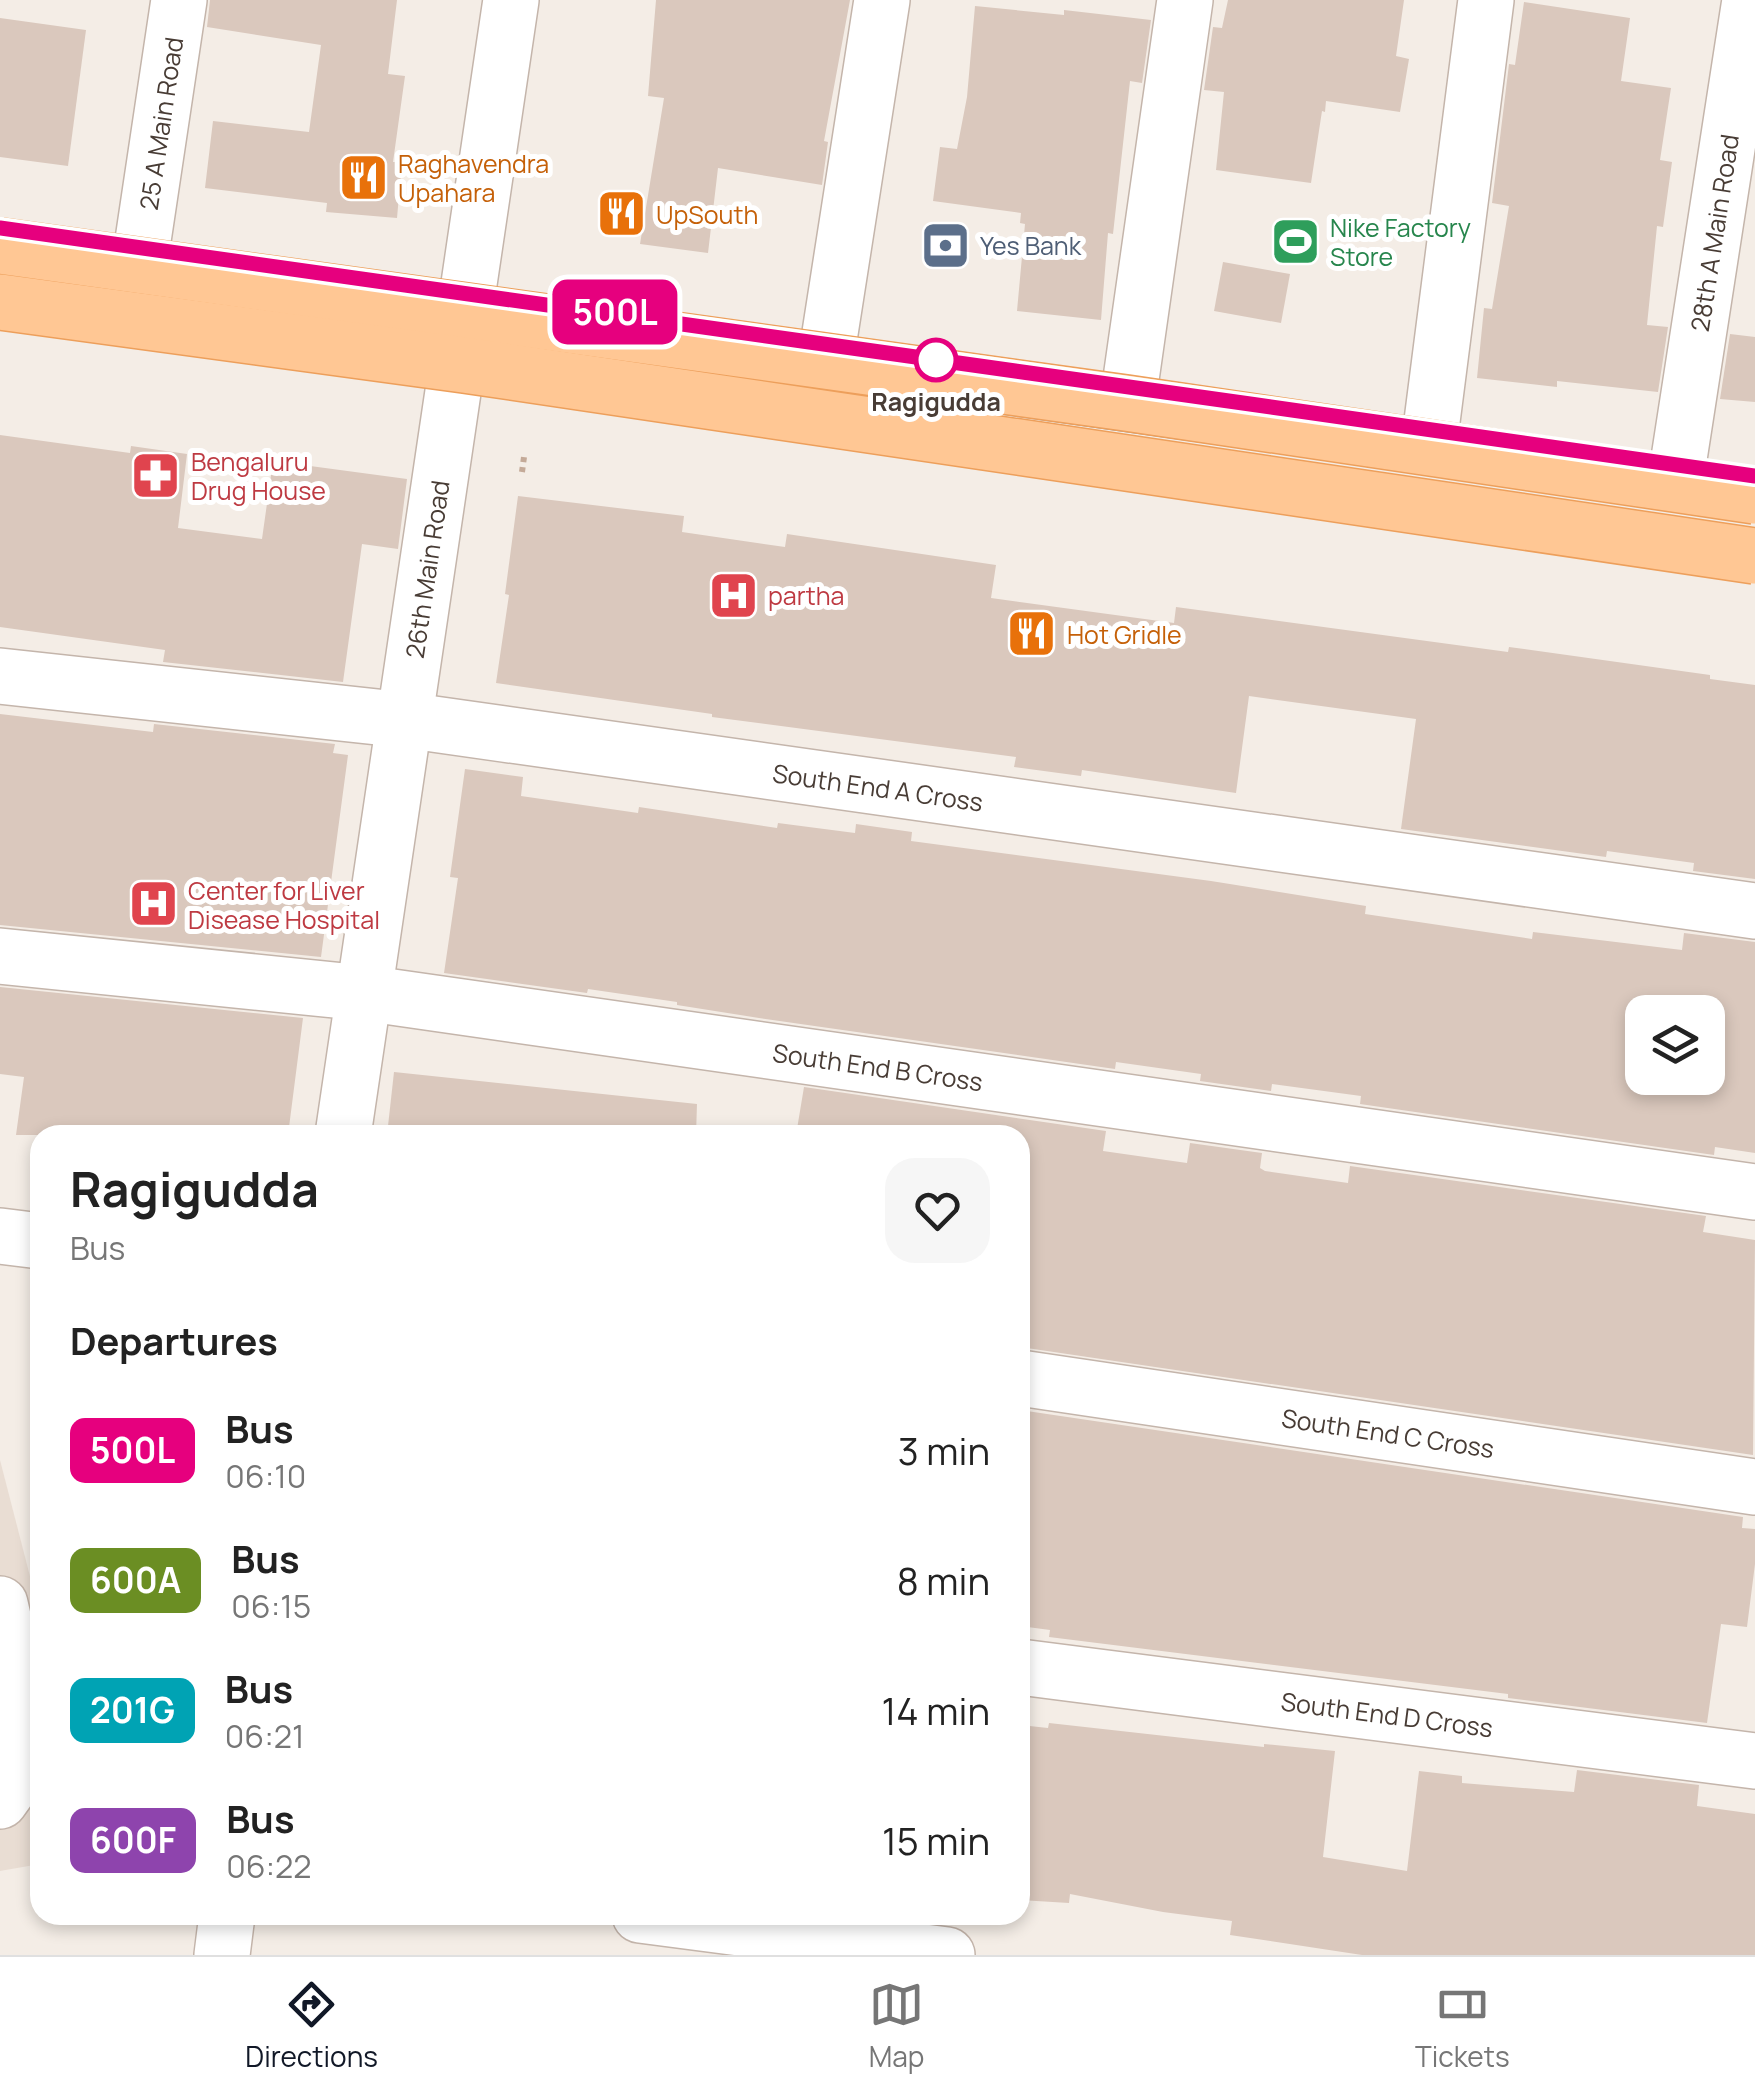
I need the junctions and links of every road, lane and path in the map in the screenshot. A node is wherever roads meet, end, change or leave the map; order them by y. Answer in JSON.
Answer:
{"nodes":[{"id":1,"x":179,"y":0,"type":"edge"},
{"id":2,"x":511,"y":0,"type":"edge"},
{"id":3,"x":882,"y":0,"type":"edge"},
{"id":4,"x":1184,"y":0,"type":"edge"},
{"id":5,"x":1486,"y":0,"type":"edge"},
{"id":6,"x":1750,"y":0,"type":"edge"},
{"id":7,"x":0,"y":246,"type":"edge"},
{"id":8,"x":142,"y":247,"type":"dead end"},
{"id":9,"x":0,"y":302,"type":"edge"},
{"id":10,"x":828,"y":346,"type":"dead end"},
{"id":11,"x":1130,"y":386,"type":"dead end"},
{"id":12,"x":1432,"y":429,"type":"dead end"},
{"id":13,"x":524,"y":458,"type":"dead end"},
{"id":14,"x":1678,"y":465,"type":"dead end"},
{"id":15,"x":522,"y":472,"type":"dead end"},
{"id":16,"x":1755,"y":496,"type":"edge"},
{"id":17,"x":1755,"y":556,"type":"edge"},
{"id":18,"x":0,"y":676,"type":"edge"},
{"id":19,"x":405,"y":720,"type":"junction"},
{"id":20,"x":1755,"y":911,"type":"edge"},
{"id":21,"x":0,"y":956,"type":"edge"},
{"id":22,"x":364,"y":993,"type":"junction"},
{"id":23,"x":344,"y":1125,"type":"edge"},
{"id":24,"x":1755,"y":1192,"type":"edge"},
{"id":25,"x":0,"y":1236,"type":"edge"},
{"id":26,"x":30,"y":1240,"type":"edge"},
{"id":27,"x":1030,"y":1379,"type":"edge"},
{"id":28,"x":1755,"y":1487,"type":"edge"},
{"id":29,"x":0,"y":1604,"type":"edge"},
{"id":30,"x":1030,"y":1668,"type":"edge"},
{"id":31,"x":1755,"y":1761,"type":"edge"},
{"id":32,"x":0,"y":1801,"type":"edge"},
{"id":33,"x":226,"y":1925,"type":"edge"},
{"id":34,"x":717,"y":1925,"type":"edge"},
{"id":35,"x":222,"y":1955,"type":"edge"},
{"id":36,"x":947,"y":1955,"type":"edge"}],
"edges":[{"from":1,"to":8,"type":"street","name":"25 A Main Road"},
{"from":2,"to":19,"type":"street","name":"26th Main Road"},
{"from":3,"to":10,"type":"street"},
{"from":4,"to":11,"type":"street"},
{"from":5,"to":12,"type":"street"},
{"from":6,"to":14,"type":"street","name":"28th A Main Road"},
{"from":7,"to":16,"type":"main road","bridge":true},
{"from":9,"to":17,"type":"main road","bridge":true},
{"from":13,"to":15,"type":"path"},
{"from":18,"to":19,"type":"street","name":"South End A Cross"},
{"from":19,"to":20,"type":"street","name":"South End A Cross"},
{"from":19,"to":22,"type":"street","name":"26th Main Road"},
{"from":21,"to":22,"type":"street","name":"South End B Cross"},
{"from":22,"to":23,"type":"street","name":"26th Main Road"},
{"from":22,"to":24,"type":"street","name":"South End B Cross"},
{"from":25,"to":26,"type":"street"},
{"from":27,"to":28,"type":"street","name":"South End C Cross"},
{"from":29,"to":32,"type":"street"},
{"from":30,"to":31,"type":"street","name":"South End D Cross"},
{"from":33,"to":35,"type":"street"},
{"from":34,"to":36,"type":"street"}]}
